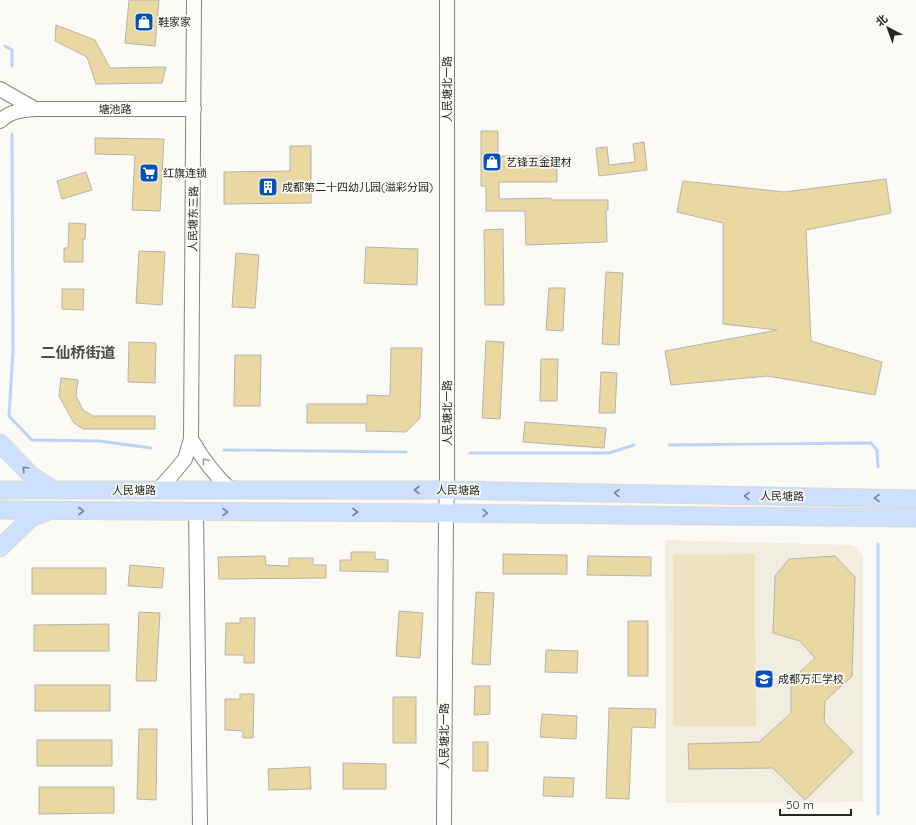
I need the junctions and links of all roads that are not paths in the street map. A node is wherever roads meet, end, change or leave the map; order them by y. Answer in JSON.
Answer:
{"nodes":[{"id":1,"x":194,"y":0,"type":"edge"},
{"id":2,"x":447,"y":0,"type":"edge"},
{"id":3,"x":0,"y":89,"type":"edge"},
{"id":4,"x":194,"y":108,"type":"junction"},
{"id":5,"x":35,"y":109,"type":"junction"},
{"id":6,"x":0,"y":120,"type":"edge"},
{"id":7,"x":191,"y":438,"type":"junction"},
{"id":8,"x":0,"y":443,"type":"edge"},
{"id":9,"x":0,"y":490,"type":"edge"},
{"id":10,"x":158,"y":490,"type":"junction"},
{"id":11,"x":231,"y":490,"type":"junction"},
{"id":12,"x":447,"y":490,"type":"junction"},
{"id":13,"x":54,"y":491,"type":"junction"},
{"id":14,"x":916,"y":499,"type":"edge"},
{"id":15,"x":0,"y":510,"type":"edge"},
{"id":16,"x":50,"y":511,"type":"junction"},
{"id":17,"x":196,"y":512,"type":"junction"},
{"id":18,"x":446,"y":513,"type":"junction"},
{"id":19,"x":916,"y":518,"type":"edge"},
{"id":20,"x":0,"y":548,"type":"edge"},
{"id":21,"x":200,"y":825,"type":"edge"},
{"id":22,"x":444,"y":825,"type":"edge"}],
"edges":[{"from":1,"to":4,"type":"street","name":"人民塘东三路"},
{"from":2,"to":12,"type":"street","name":"人民塘北一路"},
{"from":3,"to":5,"type":"street"},
{"from":4,"to":5,"type":"street","name":"塘池路"},
{"from":4,"to":7,"type":"street","name":"人民塘东三路"},
{"from":5,"to":6,"type":"street","name":"塘池路"},
{"from":7,"to":10,"type":"street","name":"人民塘东三路"},
{"from":11,"to":7,"type":"street","name":"人民塘东三路","one_way":true},
{"from":13,"to":8,"type":"main road","one_way":true},
{"from":9,"to":13,"type":"main road","name":"人民塘路"},
{"from":10,"to":11,"type":"main road","name":"人民塘路"},
{"from":10,"to":13,"type":"main road","name":"人民塘路"},
{"from":12,"to":11,"type":"main road","name":"人民塘路","one_way":true},
{"from":14,"to":12,"type":"main road","name":"人民塘路","one_way":true},
{"from":12,"to":18,"type":"street","name":"人民塘北一路"},
{"from":15,"to":16,"type":"main road","name":"人民塘路"},
{"from":16,"to":17,"type":"main road","name":"人民塘路","one_way":true},
{"from":16,"to":20,"type":"main road"},
{"from":17,"to":18,"type":"main road","name":"人民塘路","one_way":true},
{"from":17,"to":21,"type":"street"},
{"from":18,"to":19,"type":"main road","name":"人民塘路","one_way":true},
{"from":18,"to":22,"type":"street","name":"人民塘北一路"}]}
